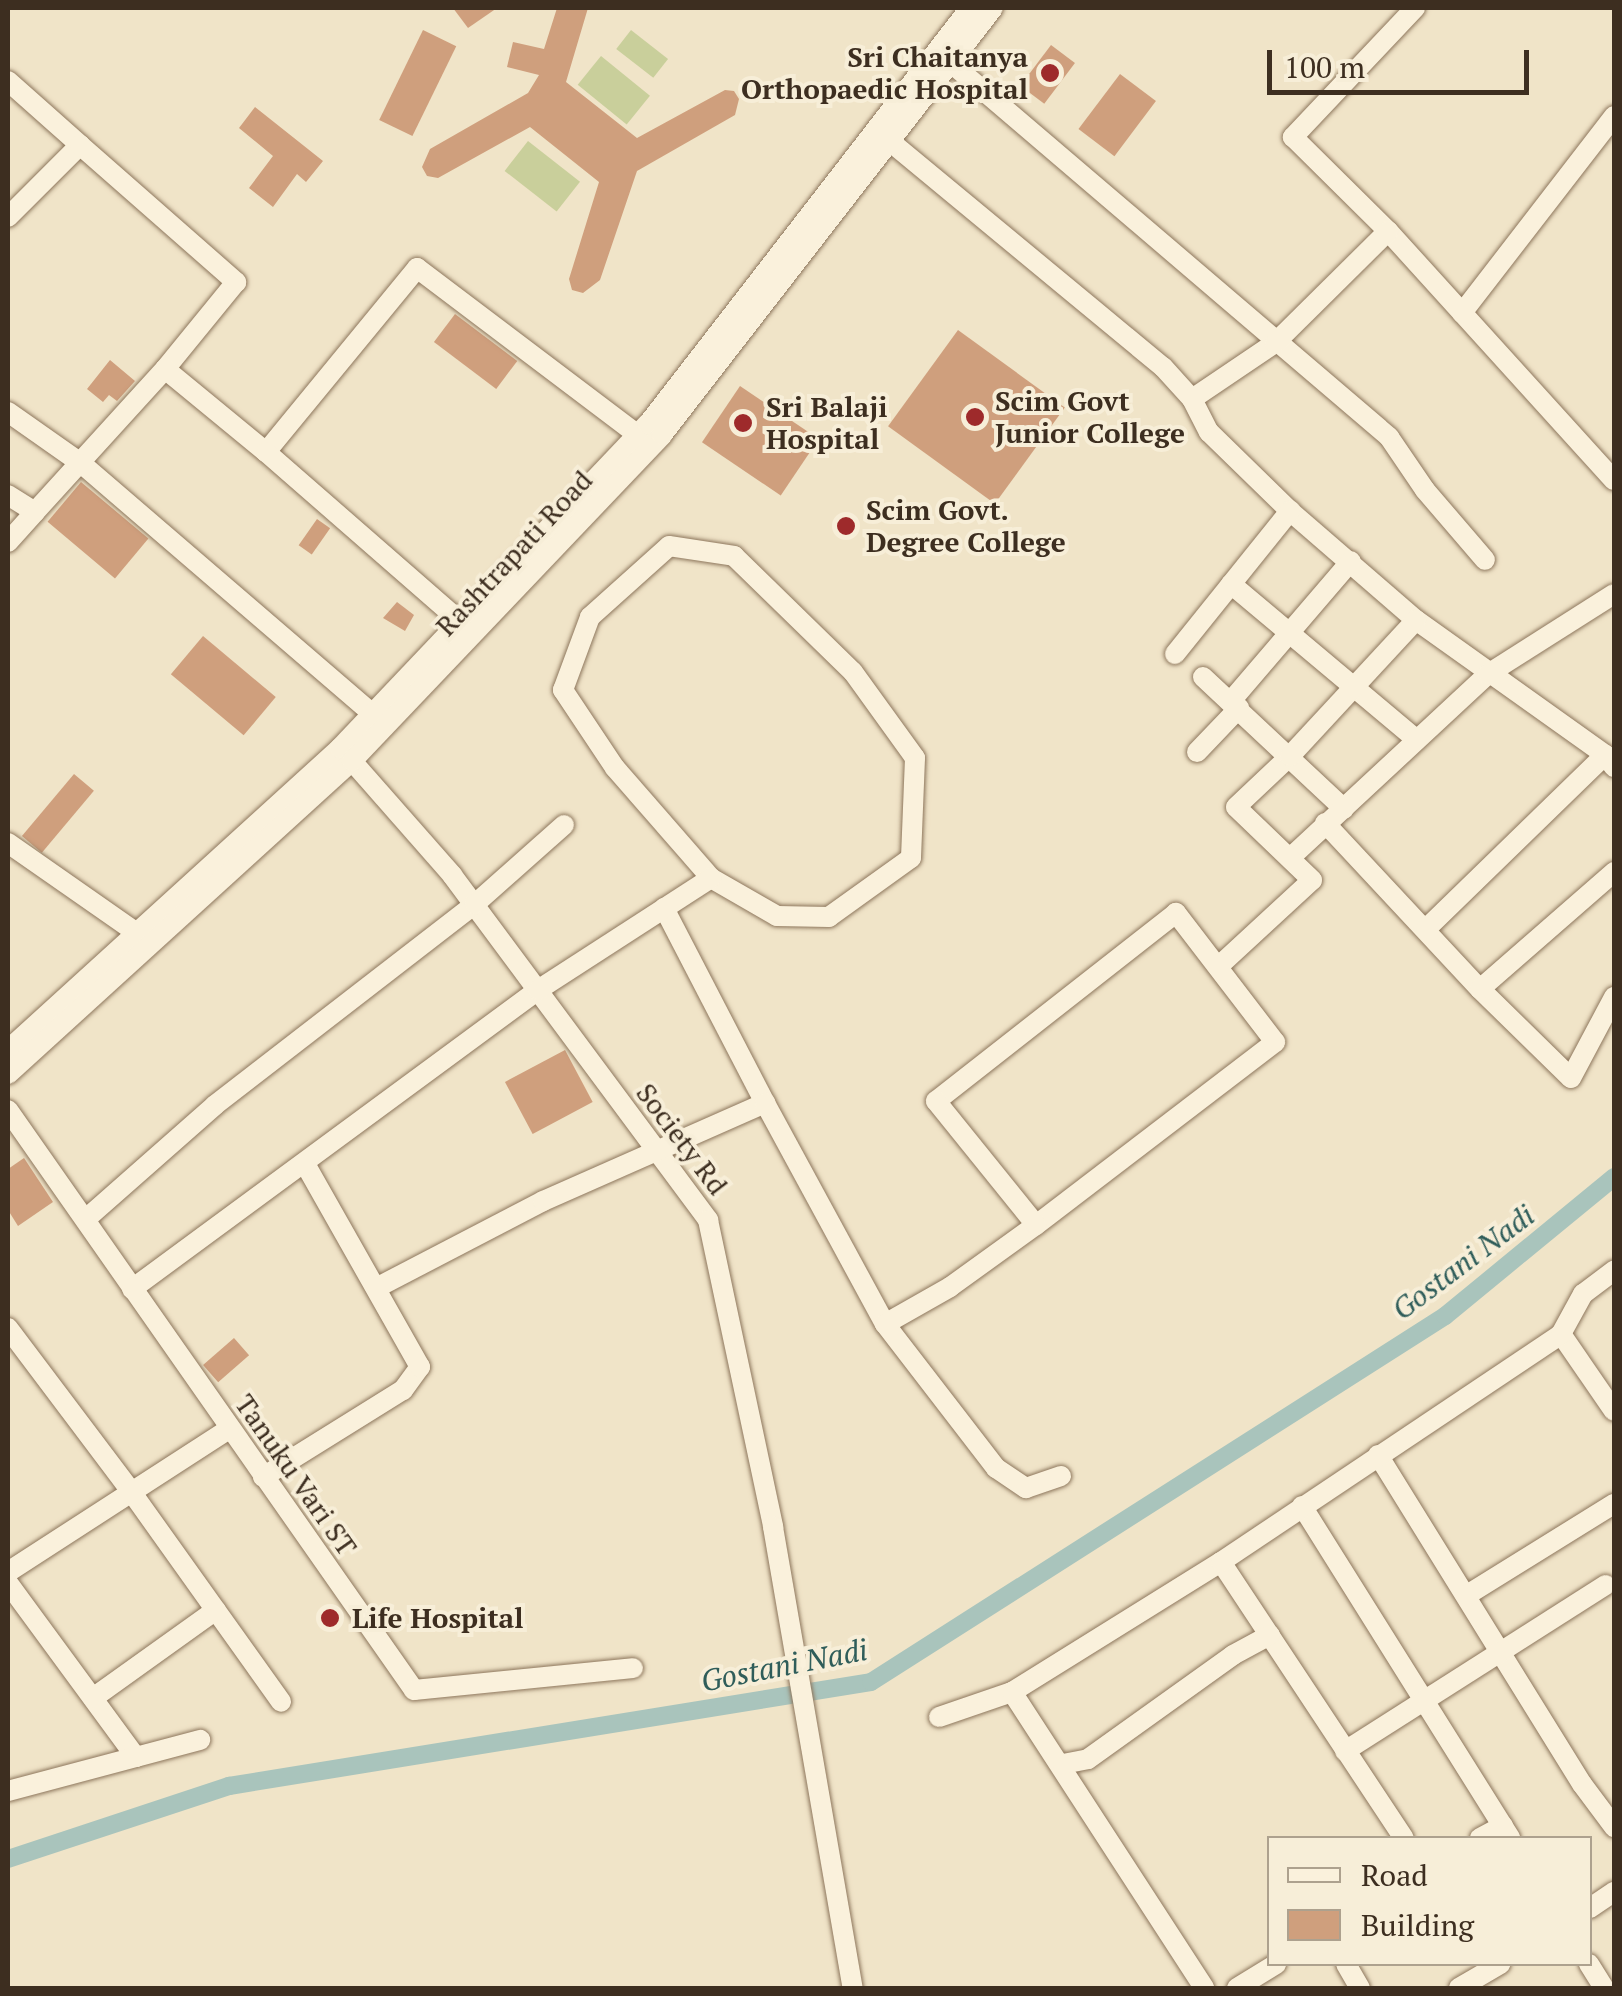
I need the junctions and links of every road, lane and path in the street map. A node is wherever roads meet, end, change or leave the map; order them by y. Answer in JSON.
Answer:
{"nodes":[{"id":1,"x":970,"y":8,"type":"edge"},
{"id":2,"x":993,"y":8,"type":"edge"},
{"id":3,"x":1415,"y":8,"type":"edge"},
{"id":4,"x":951,"y":63,"type":"junction"},
{"id":5,"x":8,"y":81,"type":"edge"},
{"id":6,"x":1614,"y":116,"type":"edge"},
{"id":7,"x":892,"y":143,"type":"junction"},
{"id":8,"x":80,"y":145,"type":"junction"},
{"id":9,"x":8,"y":216,"type":"edge"},
{"id":10,"x":1388,"y":230,"type":"junction"},
{"id":11,"x":1462,"y":313,"type":"junction"},
{"id":12,"x":1275,"y":344,"type":"junction"},
{"id":13,"x":165,"y":370,"type":"junction"},
{"id":14,"x":1192,"y":399,"type":"junction"},
{"id":15,"x":8,"y":412,"type":"edge"},
{"id":16,"x":638,"y":435,"type":"junction"},
{"id":17,"x":1614,"y":445,"type":"edge"},
{"id":18,"x":266,"y":452,"type":"junction"},
{"id":19,"x":1598,"y":462,"type":"junction"},
{"id":20,"x":82,"y":464,"type":"junction"},
{"id":21,"x":1614,"y":480,"type":"edge"},
{"id":22,"x":8,"y":495,"type":"edge"},
{"id":23,"x":1290,"y":511,"type":"junction"},
{"id":24,"x":35,"y":512,"type":"junction"},
{"id":25,"x":8,"y":542,"type":"edge"},
{"id":26,"x":1352,"y":560,"type":"junction"},
{"id":27,"x":1485,"y":560,"type":"dead end"},
{"id":28,"x":1231,"y":584,"type":"junction"},
{"id":29,"x":1614,"y":594,"type":"edge"},
{"id":30,"x":1416,"y":620,"type":"junction"},
{"id":31,"x":462,"y":622,"type":"junction"},
{"id":32,"x":1293,"y":633,"type":"junction"},
{"id":33,"x":1175,"y":654,"type":"dead end"},
{"id":34,"x":1488,"y":674,"type":"junction"},
{"id":35,"x":1203,"y":677,"type":"dead end"},
{"id":36,"x":1355,"y":684,"type":"junction"},
{"id":37,"x":1235,"y":705,"type":"junction"},
{"id":38,"x":380,"y":720,"type":"junction"},
{"id":39,"x":1416,"y":739,"type":"junction"},
{"id":40,"x":1197,"y":752,"type":"dead end"},
{"id":41,"x":1290,"y":756,"type":"junction"},
{"id":42,"x":352,"y":761,"type":"junction"},
{"id":43,"x":1610,"y":761,"type":"edge"},
{"id":44,"x":1344,"y":809,"type":"junction"},
{"id":45,"x":1325,"y":823,"type":"junction"},
{"id":46,"x":564,"y":825,"type":"dead end"},
{"id":47,"x":8,"y":843,"type":"edge"},
{"id":48,"x":1290,"y":858,"type":"junction"},
{"id":49,"x":1614,"y":872,"type":"edge"},
{"id":50,"x":711,"y":878,"type":"junction"},
{"id":51,"x":474,"y":904,"type":"junction"},
{"id":52,"x":664,"y":908,"type":"junction"},
{"id":53,"x":1426,"y":929,"type":"junction"},
{"id":54,"x":137,"y":933,"type":"junction"},
{"id":55,"x":1220,"y":965,"type":"junction"},
{"id":56,"x":1480,"y":989,"type":"junction"},
{"id":57,"x":538,"y":990,"type":"junction"},
{"id":58,"x":1614,"y":997,"type":"edge"},
{"id":59,"x":10,"y":1062,"type":"edge"},
{"id":60,"x":765,"y":1103,"type":"junction"},
{"id":61,"x":8,"y":1110,"type":"edge"},
{"id":62,"x":658,"y":1154,"type":"junction"},
{"id":63,"x":305,"y":1164,"type":"junction"},
{"id":64,"x":87,"y":1218,"type":"junction"},
{"id":65,"x":1036,"y":1225,"type":"junction"},
{"id":66,"x":1614,"y":1271,"type":"edge"},
{"id":67,"x":376,"y":1288,"type":"junction"},
{"id":68,"x":132,"y":1289,"type":"junction"},
{"id":69,"x":885,"y":1324,"type":"junction"},
{"id":70,"x":9,"y":1333,"type":"edge"},
{"id":71,"x":1561,"y":1334,"type":"junction"},
{"id":72,"x":1614,"y":1412,"type":"edge"},
{"id":73,"x":229,"y":1429,"type":"junction"},
{"id":74,"x":1378,"y":1455,"type":"junction"},
{"id":75,"x":1061,"y":1476,"type":"dead end"},
{"id":76,"x":264,"y":1477,"type":"junction"},
{"id":77,"x":130,"y":1490,"type":"junction"},
{"id":78,"x":1614,"y":1504,"type":"edge"},
{"id":79,"x":1302,"y":1506,"type":"junction"},
{"id":80,"x":1221,"y":1562,"type":"junction"},
{"id":81,"x":8,"y":1572,"type":"edge"},
{"id":82,"x":8,"y":1583,"type":"edge"},
{"id":83,"x":1606,"y":1585,"type":"dead end"},
{"id":84,"x":1467,"y":1596,"type":"junction"},
{"id":85,"x":216,"y":1610,"type":"junction"},
{"id":86,"x":1270,"y":1635,"type":"junction"},
{"id":87,"x":1500,"y":1654,"type":"junction"},
{"id":88,"x":633,"y":1668,"type":"dead end"},
{"id":89,"x":1012,"y":1692,"type":"junction"},
{"id":90,"x":93,"y":1698,"type":"junction"},
{"id":91,"x":1423,"y":1700,"type":"junction"},
{"id":92,"x":281,"y":1702,"type":"dead end"},
{"id":93,"x":939,"y":1717,"type":"dead end"},
{"id":94,"x":200,"y":1740,"type":"dead end"},
{"id":95,"x":1344,"y":1750,"type":"junction"},
{"id":96,"x":136,"y":1756,"type":"junction"},
{"id":97,"x":1063,"y":1764,"type":"junction"},
{"id":98,"x":8,"y":1790,"type":"edge"},
{"id":99,"x":1614,"y":1827,"type":"edge"},
{"id":100,"x":1506,"y":1832,"type":"edge"},
{"id":101,"x":1403,"y":1836,"type":"edge"},
{"id":102,"x":1614,"y":1892,"type":"edge"},
{"id":103,"x":1592,"y":1907,"type":"edge"},
{"id":104,"x":1273,"y":1966,"type":"edge"},
{"id":105,"x":1347,"y":1966,"type":"edge"},
{"id":106,"x":1497,"y":1966,"type":"edge"},
{"id":107,"x":1590,"y":1966,"type":"edge"},
{"id":108,"x":853,"y":1988,"type":"edge"},
{"id":109,"x":1204,"y":1988,"type":"edge"},
{"id":110,"x":1237,"y":1988,"type":"edge"},
{"id":111,"x":1360,"y":1988,"type":"edge"},
{"id":112,"x":1459,"y":1988,"type":"edge"},
{"id":113,"x":1604,"y":1988,"type":"edge"}],
"edges":[{"from":1,"to":16,"type":"street","name":"Rashtrapati Road"},
{"from":2,"to":4,"type":"street","name":"Rashtrapati Road"},
{"from":3,"to":10,"type":"street"},
{"from":4,"to":7,"type":"street","name":"Rashtrapati Road"},
{"from":4,"to":12,"type":"street"},
{"from":5,"to":8,"type":"street"},
{"from":6,"to":11,"type":"street"},
{"from":7,"to":14,"type":"street"},
{"from":7,"to":38,"type":"street","name":"Rashtrapati Road"},
{"from":8,"to":9,"type":"street"},
{"from":8,"to":13,"type":"street"},
{"from":10,"to":11,"type":"street"},
{"from":10,"to":12,"type":"street"},
{"from":11,"to":19,"type":"street"},
{"from":12,"to":14,"type":"street"},
{"from":12,"to":27,"type":"street"},
{"from":13,"to":18,"type":"street"},
{"from":13,"to":20,"type":"street"},
{"from":14,"to":23,"type":"street"},
{"from":15,"to":20,"type":"street"},
{"from":16,"to":18,"type":"street"},
{"from":16,"to":31,"type":"street","name":"Rashtrapati Road"},
{"from":17,"to":19,"type":"street"},
{"from":18,"to":31,"type":"street"},
{"from":19,"to":21,"type":"street"},
{"from":20,"to":24,"type":"street"},
{"from":20,"to":38,"type":"street"},
{"from":22,"to":24,"type":"street"},
{"from":23,"to":26,"type":"street"},
{"from":23,"to":28,"type":"street"},
{"from":24,"to":25,"type":"street"},
{"from":26,"to":30,"type":"street"},
{"from":26,"to":32,"type":"street"},
{"from":28,"to":32,"type":"street"},
{"from":28,"to":33,"type":"street"},
{"from":29,"to":34,"type":"street"},
{"from":30,"to":34,"type":"street"},
{"from":30,"to":36,"type":"street"},
{"from":31,"to":38,"type":"street","name":"Rashtrapati Road"},
{"from":32,"to":36,"type":"street"},
{"from":32,"to":37,"type":"street"},
{"from":34,"to":39,"type":"street"},
{"from":34,"to":43,"type":"street"},
{"from":35,"to":37,"type":"street"},
{"from":36,"to":39,"type":"street"},
{"from":36,"to":41,"type":"street"},
{"from":37,"to":40,"type":"street"},
{"from":37,"to":41,"type":"street"},
{"from":38,"to":42,"type":"street","name":"Rashtrapati Road"},
{"from":38,"to":54,"type":"street","name":"Rashtrapati Road"},
{"from":39,"to":44,"type":"street"},
{"from":41,"to":44,"type":"street"},
{"from":41,"to":48,"type":"street"},
{"from":42,"to":51,"type":"street","name":"Society Rd"},
{"from":42,"to":59,"type":"street","name":"Rashtrapati Road"},
{"from":43,"to":53,"type":"street"},
{"from":44,"to":45,"type":"street"},
{"from":45,"to":48,"type":"street"},
{"from":45,"to":53,"type":"street"},
{"from":46,"to":51,"type":"street"},
{"from":47,"to":54,"type":"street"},
{"from":48,"to":55,"type":"street"},
{"from":49,"to":56,"type":"street"},
{"from":50,"to":50,"type":"street"},
{"from":50,"to":52,"type":"street"},
{"from":51,"to":57,"type":"street","name":"Society Rd"},
{"from":51,"to":64,"type":"street"},
{"from":52,"to":57,"type":"street"},
{"from":52,"to":60,"type":"street"},
{"from":53,"to":56,"type":"street"},
{"from":54,"to":59,"type":"street","name":"Rashtrapati Road"},
{"from":55,"to":65,"type":"street"},
{"from":55,"to":65,"type":"street"},
{"from":56,"to":58,"type":"street"},
{"from":57,"to":62,"type":"street","name":"Society Rd"},
{"from":57,"to":63,"type":"street"},
{"from":60,"to":62,"type":"street"},
{"from":60,"to":69,"type":"street"},
{"from":61,"to":64,"type":"street","name":"Tanuku Vari ST"},
{"from":62,"to":67,"type":"street"},
{"from":62,"to":108,"type":"street","name":"Society Rd"},
{"from":63,"to":67,"type":"street"},
{"from":63,"to":68,"type":"street"},
{"from":64,"to":68,"type":"street","name":"Tanuku Vari ST"},
{"from":65,"to":69,"type":"street"},
{"from":66,"to":71,"type":"street"},
{"from":67,"to":76,"type":"street"},
{"from":68,"to":73,"type":"street","name":"Tanuku Vari ST"},
{"from":69,"to":75,"type":"street"},
{"from":70,"to":77,"type":"street"},
{"from":71,"to":72,"type":"street"},
{"from":71,"to":74,"type":"street"},
{"from":73,"to":76,"type":"street","name":"Tanuku Vari ST"},
{"from":73,"to":77,"type":"street"},
{"from":74,"to":79,"type":"street"},
{"from":74,"to":84,"type":"street"},
{"from":76,"to":88,"type":"street","name":"Tanuku Vari ST"},
{"from":77,"to":81,"type":"street"},
{"from":77,"to":85,"type":"street"},
{"from":78,"to":84,"type":"street"},
{"from":79,"to":80,"type":"street"},
{"from":79,"to":91,"type":"street"},
{"from":80,"to":86,"type":"street"},
{"from":80,"to":89,"type":"street"},
{"from":82,"to":90,"type":"street"},
{"from":83,"to":87,"type":"street"},
{"from":84,"to":87,"type":"street"},
{"from":85,"to":90,"type":"street"},
{"from":85,"to":92,"type":"street"},
{"from":86,"to":95,"type":"street"},
{"from":86,"to":97,"type":"street"},
{"from":87,"to":91,"type":"street"},
{"from":87,"to":99,"type":"street"},
{"from":89,"to":93,"type":"street"},
{"from":89,"to":97,"type":"street"},
{"from":90,"to":96,"type":"street"},
{"from":91,"to":95,"type":"street"},
{"from":91,"to":100,"type":"street"},
{"from":94,"to":96,"type":"street"},
{"from":95,"to":101,"type":"street"},
{"from":96,"to":98,"type":"street"},
{"from":97,"to":109,"type":"street"},
{"from":102,"to":103,"type":"street"},
{"from":104,"to":110,"type":"street"},
{"from":105,"to":111,"type":"street"},
{"from":106,"to":112,"type":"street"},
{"from":107,"to":113,"type":"street"}]}
